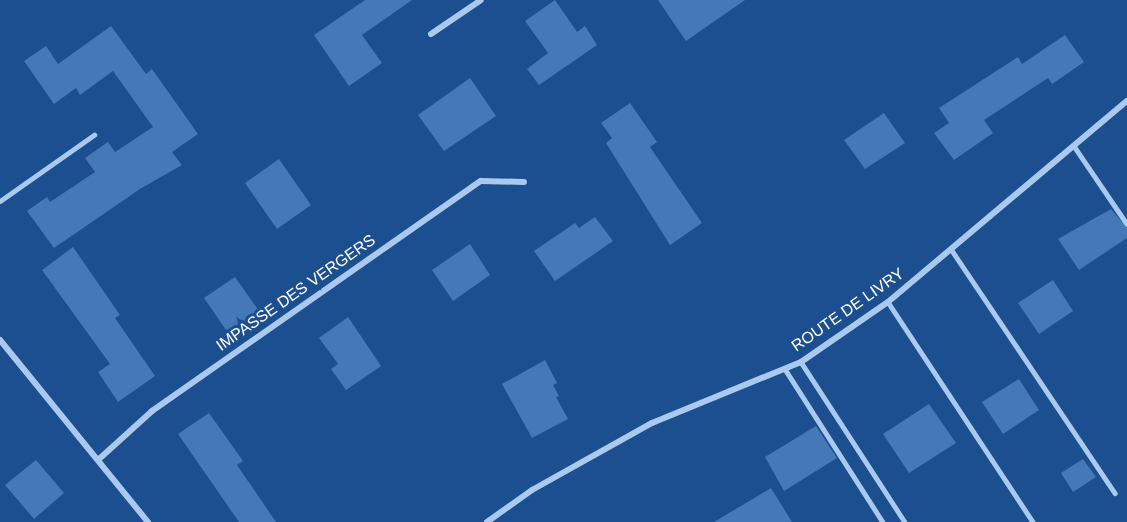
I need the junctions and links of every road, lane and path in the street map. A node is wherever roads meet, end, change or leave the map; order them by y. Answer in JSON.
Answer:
{"nodes":[{"id":1,"x":481,"y":0,"type":"edge"},
{"id":2,"x":431,"y":34,"type":"dead end"},
{"id":3,"x":1127,"y":101,"type":"edge"},
{"id":4,"x":94,"y":135,"type":"dead end"},
{"id":5,"x":1074,"y":146,"type":"junction"},
{"id":6,"x":524,"y":182,"type":"dead end"},
{"id":7,"x":0,"y":201,"type":"edge"},
{"id":8,"x":1127,"y":224,"type":"edge"},
{"id":9,"x":951,"y":249,"type":"junction"},
{"id":10,"x":888,"y":302,"type":"junction"},
{"id":11,"x":0,"y":340,"type":"edge"},
{"id":12,"x":801,"y":362,"type":"junction"},
{"id":13,"x":785,"y":369,"type":"junction"},
{"id":14,"x":98,"y":460,"type":"junction"},
{"id":15,"x":1115,"y":493,"type":"dead end"},
{"id":16,"x":148,"y":522,"type":"edge"},
{"id":17,"x":487,"y":522,"type":"edge"},
{"id":18,"x":884,"y":522,"type":"edge"},
{"id":19,"x":905,"y":522,"type":"edge"},
{"id":20,"x":1033,"y":522,"type":"edge"}],
"edges":[{"from":1,"to":2,"type":"street"},
{"from":3,"to":5,"type":"street","name":"ROUTE DE LIVRY"},
{"from":4,"to":7,"type":"lane"},
{"from":5,"to":8,"type":"lane"},
{"from":5,"to":9,"type":"street","name":"ROUTE DE LIVRY"},
{"from":6,"to":14,"type":"street","name":"IMPASSE DES VERGERS"},
{"from":9,"to":10,"type":"street","name":"ROUTE DE LIVRY"},
{"from":9,"to":15,"type":"lane"},
{"from":10,"to":12,"type":"street","name":"ROUTE DE LIVRY"},
{"from":10,"to":20,"type":"lane"},
{"from":11,"to":14,"type":"street"},
{"from":12,"to":13,"type":"street","name":"ROUTE DE LIVRY"},
{"from":12,"to":19,"type":"lane"},
{"from":13,"to":17,"type":"street","name":"ROUTE DE LIVRY"},
{"from":13,"to":18,"type":"lane"},
{"from":14,"to":16,"type":"street"}]}
